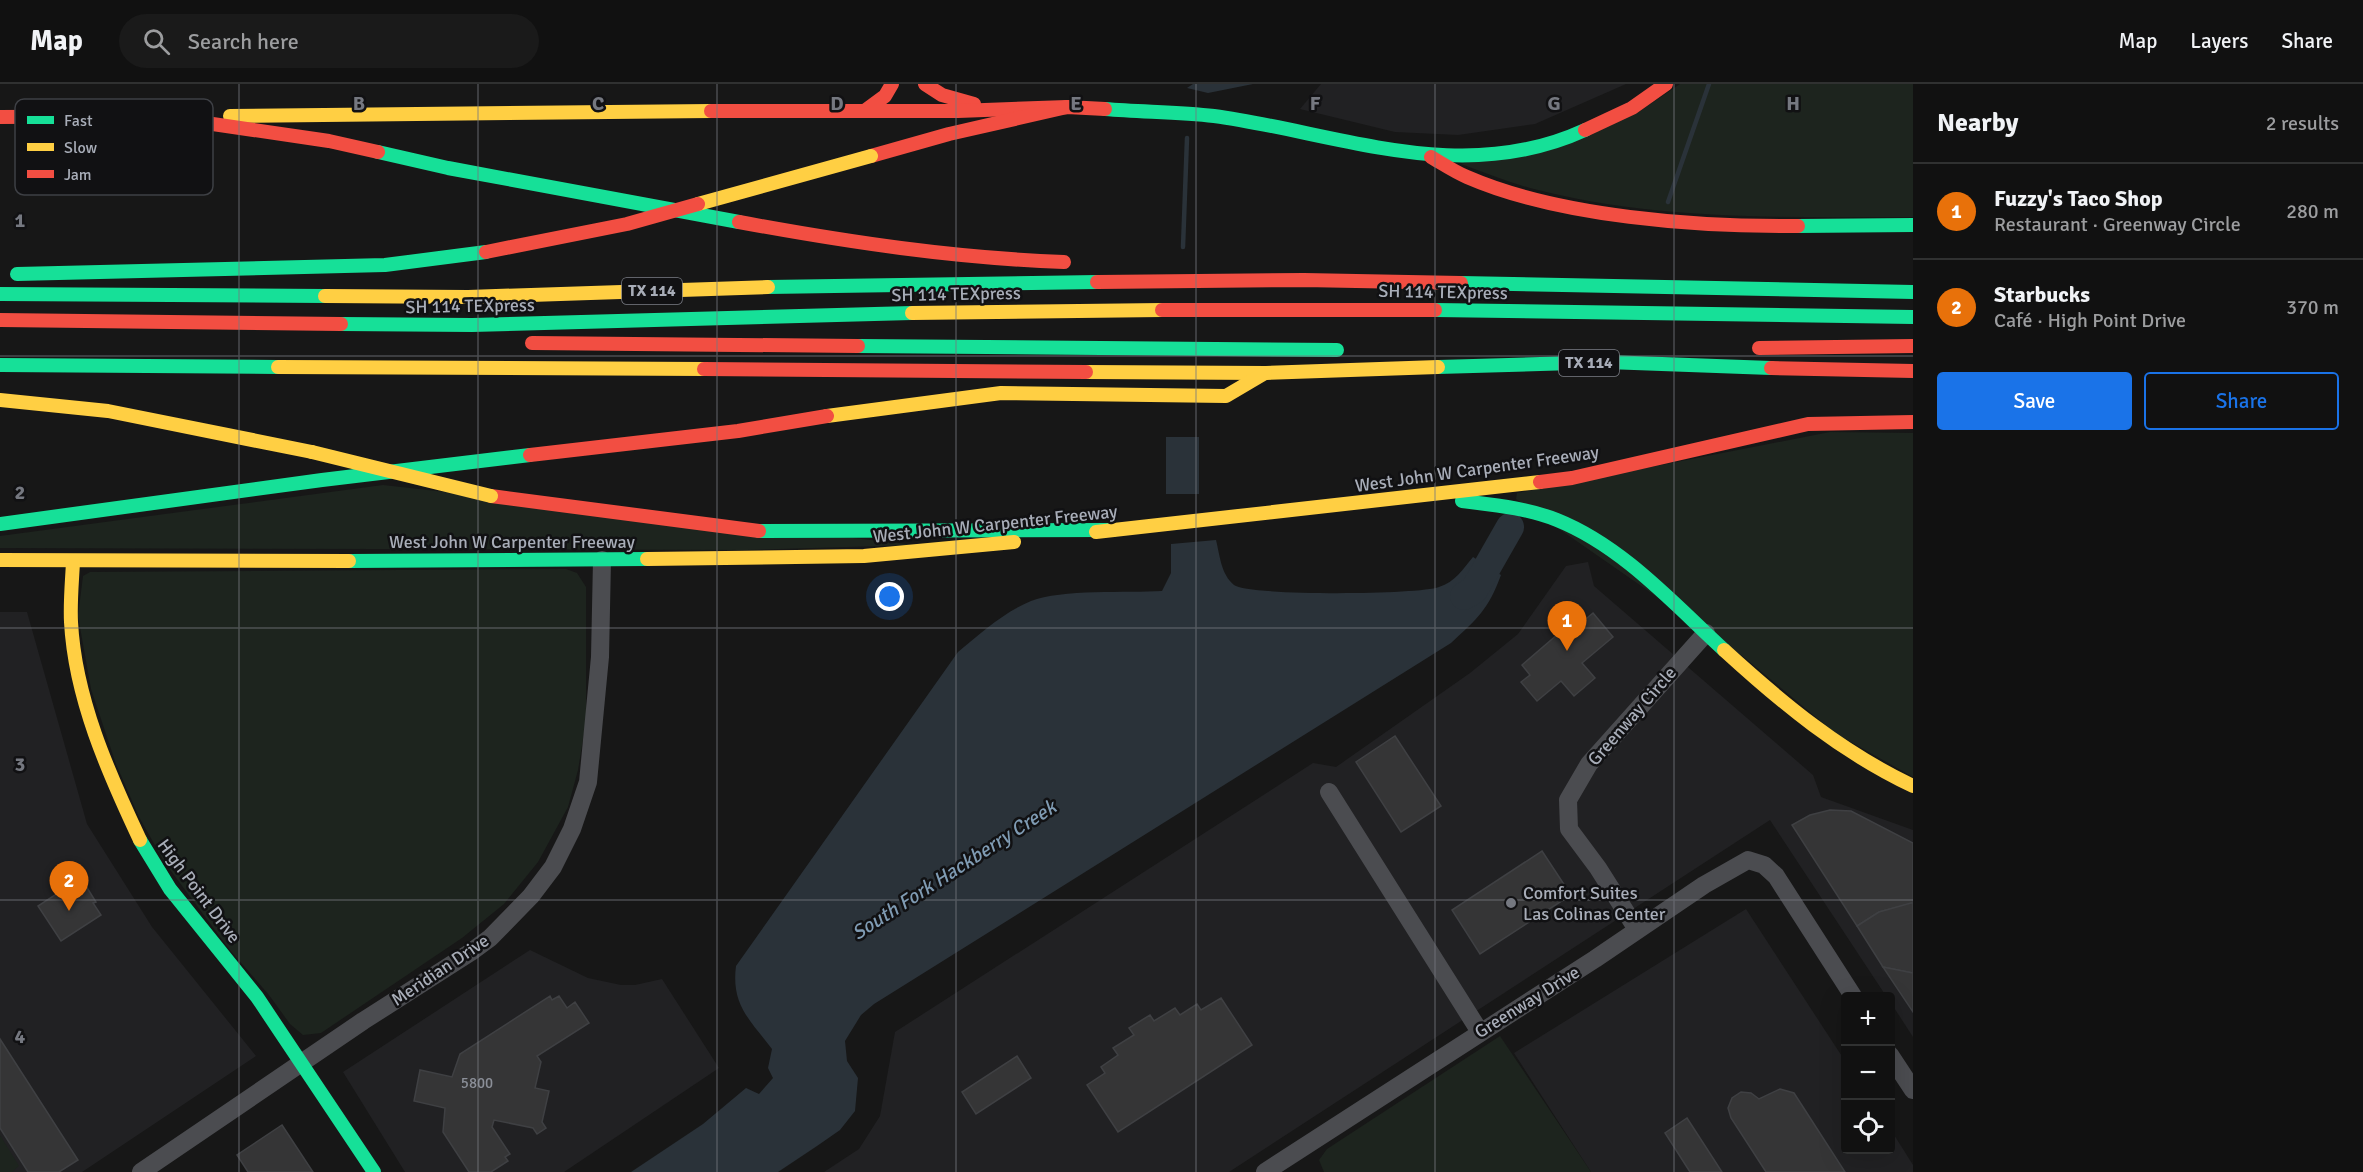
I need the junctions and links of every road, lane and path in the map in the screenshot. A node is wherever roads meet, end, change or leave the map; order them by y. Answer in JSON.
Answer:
{"nodes":[{"id":1,"x":892,"y":84,"type":"edge"},
{"id":2,"x":925,"y":84,"type":"edge"},
{"id":3,"x":1666,"y":84,"type":"edge"},
{"id":4,"x":1067,"y":107,"type":"junction"},
{"id":5,"x":1000,"y":109,"type":"junction"},
{"id":6,"x":866,"y":110,"type":"junction"},
{"id":7,"x":213,"y":117,"type":"edge"},
{"id":8,"x":213,"y":124,"type":"edge"},
{"id":9,"x":1428,"y":155,"type":"junction"},
{"id":10,"x":1913,"y":225,"type":"edge"},
{"id":11,"x":1079,"y":262,"type":"dead end"},
{"id":12,"x":1266,"y":267,"type":"dead end"},
{"id":13,"x":0,"y":275,"type":"edge"},
{"id":14,"x":1304,"y":280,"type":"junction"},
{"id":15,"x":1913,"y":292,"type":"edge"},
{"id":16,"x":0,"y":294,"type":"edge"},
{"id":17,"x":1913,"y":317,"type":"edge"},
{"id":18,"x":0,"y":320,"type":"edge"},
{"id":19,"x":512,"y":343,"type":"dead end"},
{"id":20,"x":1913,"y":346,"type":"edge"},
{"id":21,"x":1745,"y":348,"type":"dead end"},
{"id":22,"x":1649,"y":349,"type":"dead end"},
{"id":23,"x":1352,"y":350,"type":"dead end"},
{"id":24,"x":1506,"y":351,"type":"dead end"},
{"id":25,"x":0,"y":364,"type":"edge"},
{"id":26,"x":1913,"y":370,"type":"edge"},
{"id":27,"x":1266,"y":373,"type":"junction"},
{"id":28,"x":0,"y":400,"type":"edge"},
{"id":29,"x":1913,"y":422,"type":"edge"},
{"id":30,"x":1433,"y":496,"type":"junction"},
{"id":31,"x":0,"y":524,"type":"edge"},
{"id":32,"x":1113,"y":530,"type":"junction"},
{"id":33,"x":0,"y":560,"type":"edge"},
{"id":34,"x":602,"y":560,"type":"junction"},
{"id":35,"x":73,"y":562,"type":"junction"},
{"id":36,"x":1706,"y":633,"type":"junction"},
{"id":37,"x":1913,"y":786,"type":"edge"},
{"id":38,"x":1329,"y":792,"type":"dead end"},
{"id":39,"x":1636,"y":928,"type":"junction"},
{"id":40,"x":1850,"y":992,"type":"edge"},
{"id":41,"x":1480,"y":1032,"type":"junction"},
{"id":42,"x":302,"y":1062,"type":"junction"},
{"id":43,"x":1895,"y":1063,"type":"edge"},
{"id":44,"x":1913,"y":1090,"type":"edge"},
{"id":45,"x":141,"y":1172,"type":"edge"},
{"id":46,"x":374,"y":1172,"type":"edge"},
{"id":47,"x":1265,"y":1172,"type":"edge"}],
"edges":[{"from":1,"to":6,"type":"main road"},
{"from":2,"to":5,"type":"main road"},
{"from":3,"to":9,"type":"main road"},
{"from":4,"to":5,"type":"main road"},
{"from":4,"to":9,"type":"main road"},
{"from":4,"to":13,"type":"main road","bridge":true},
{"from":5,"to":6,"type":"main road"},
{"from":6,"to":7,"type":"main road"},
{"from":8,"to":11,"type":"main road"},
{"from":9,"to":10,"type":"main road"},
{"from":12,"to":14,"type":"main road"},
{"from":14,"to":15,"type":"main road","number":"TX 114"},
{"from":14,"to":16,"type":"main road","number":"TX 114"},
{"from":17,"to":18,"type":"main road","name":"SH 114 TEXpress"},
{"from":19,"to":23,"type":"main road","name":"SH 114 TEXpress"},
{"from":20,"to":21,"type":"main road"},
{"from":22,"to":24,"type":"main road"},
{"from":25,"to":27,"type":"main road","number":"TX 114"},
{"from":26,"to":27,"type":"main road","number":"TX 114"},
{"from":27,"to":31,"type":"main road"},
{"from":28,"to":32,"type":"main road","bridge":true},
{"from":29,"to":30,"type":"main road","name":"West John W Carpenter Freeway"},
{"from":30,"to":32,"type":"main road","name":"West John W Carpenter Freeway"},
{"from":30,"to":36,"type":"main road"},
{"from":32,"to":34,"type":"main road","name":"West John W Carpenter Freeway"},
{"from":33,"to":35,"type":"main road","name":"West John W Carpenter Freeway"},
{"from":34,"to":35,"type":"main road","name":"West John W Carpenter Freeway"},
{"from":34,"to":42,"type":"street","name":"Meridian Drive"},
{"from":35,"to":42,"type":"main road","name":"High Point Drive"},
{"from":36,"to":37,"type":"main road"},
{"from":36,"to":39,"type":"street","name":"Greenway Circle"},
{"from":38,"to":41,"type":"street"},
{"from":39,"to":40,"type":"street","name":"Greenway Drive"},
{"from":39,"to":41,"type":"street","name":"Greenway Drive"},
{"from":41,"to":47,"type":"street","name":"Greenway Drive"},
{"from":42,"to":45,"type":"street","name":"Meridian Drive"},
{"from":42,"to":46,"type":"main road","name":"High Point Drive"},
{"from":43,"to":44,"type":"street"}]}
